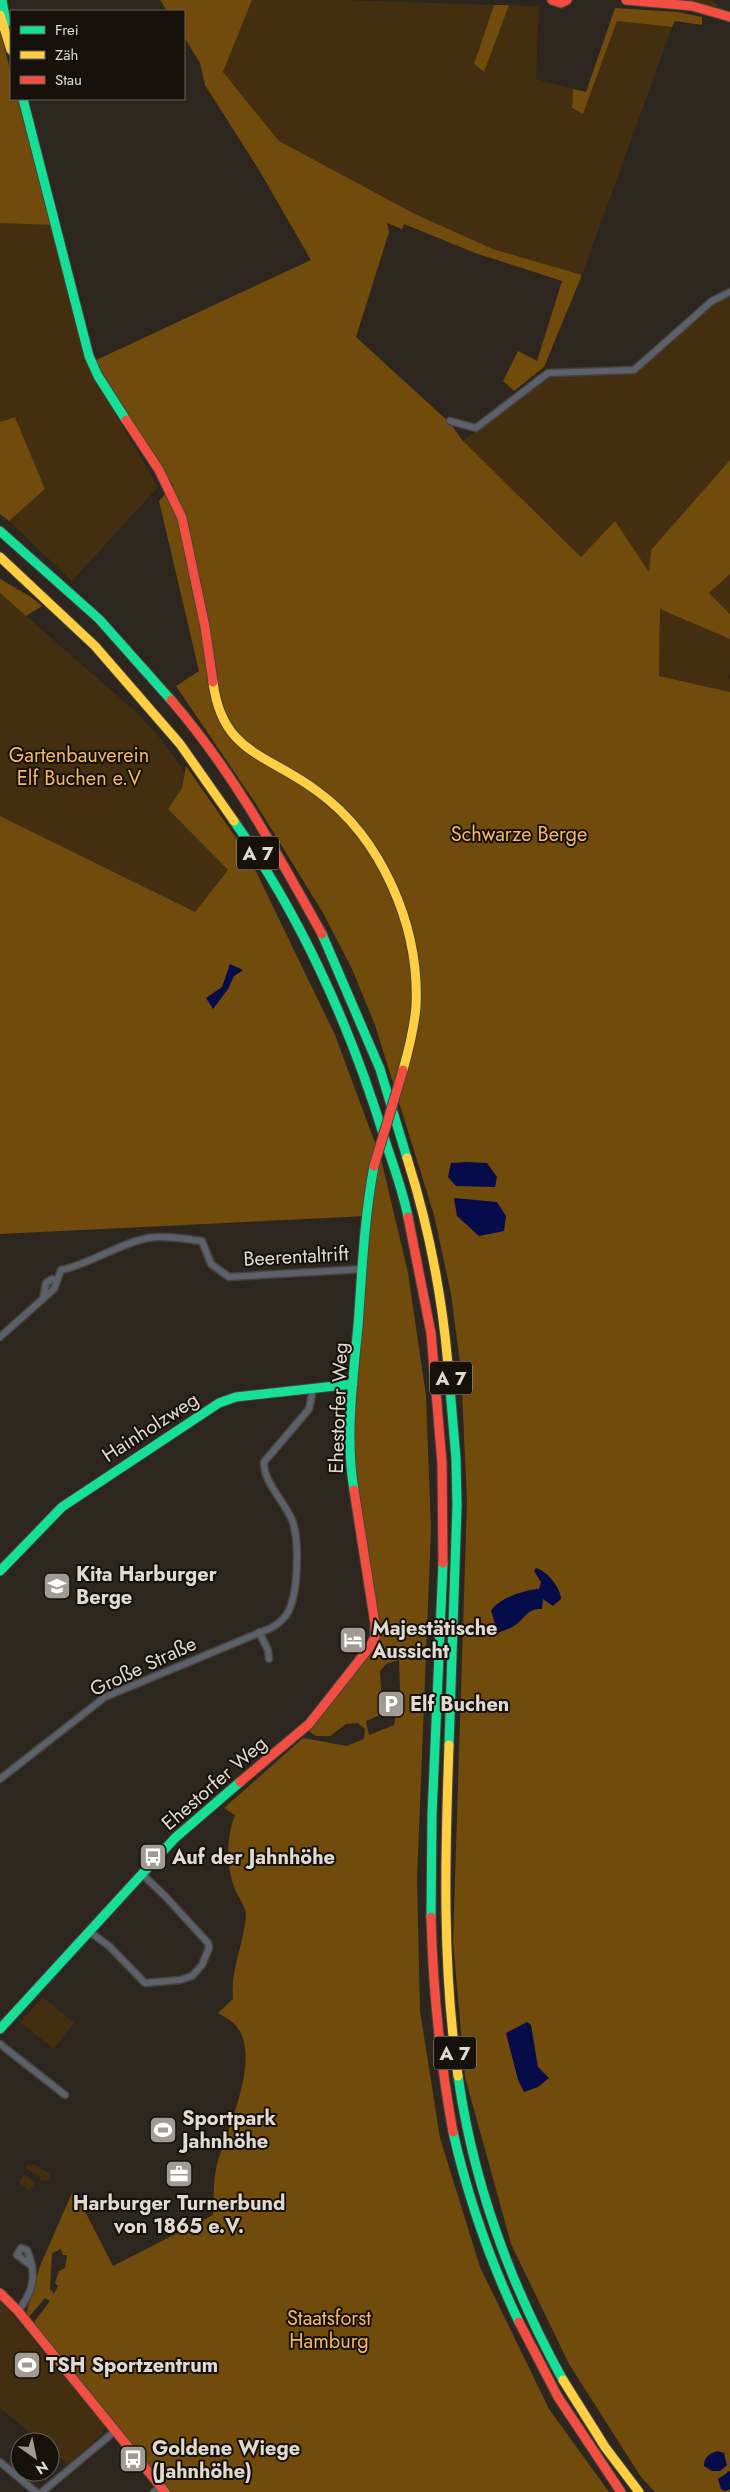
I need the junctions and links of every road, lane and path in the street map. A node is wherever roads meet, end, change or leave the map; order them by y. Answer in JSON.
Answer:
{"nodes":[{"id":1,"x":2,"y":0,"type":"edge"},
{"id":2,"x":552,"y":0,"type":"edge"},
{"id":3,"x":567,"y":0,"type":"edge"},
{"id":4,"x":626,"y":0,"type":"edge"},
{"id":5,"x":0,"y":15,"type":"edge"},
{"id":6,"x":730,"y":17,"type":"edge"},
{"id":7,"x":6,"y":30,"type":"junction"},
{"id":8,"x":10,"y":46,"type":"edge"},
{"id":9,"x":23,"y":100,"type":"edge"},
{"id":10,"x":730,"y":292,"type":"edge"},
{"id":11,"x":450,"y":421,"type":"dead end"},
{"id":12,"x":0,"y":531,"type":"edge"},
{"id":13,"x":0,"y":557,"type":"edge"},
{"id":14,"x":363,"y":1269,"type":"junction"},
{"id":15,"x":0,"y":1338,"type":"edge"},
{"id":16,"x":353,"y":1384,"type":"junction"},
{"id":17,"x":313,"y":1389,"type":"junction"},
{"id":18,"x":0,"y":1571,"type":"edge"},
{"id":19,"x":259,"y":1632,"type":"junction"},
{"id":20,"x":269,"y":1660,"type":"dead end"},
{"id":21,"x":0,"y":1778,"type":"edge"},
{"id":22,"x":143,"y":1875,"type":"junction"},
{"id":23,"x":90,"y":1932,"type":"junction"},
{"id":24,"x":0,"y":2029,"type":"edge"},
{"id":25,"x":0,"y":2044,"type":"edge"},
{"id":26,"x":65,"y":2095,"type":"dead end"},
{"id":27,"x":32,"y":2266,"type":"dead end"},
{"id":28,"x":0,"y":2293,"type":"edge"},
{"id":29,"x":18,"y":2312,"type":"junction"},
{"id":30,"x":115,"y":2431,"type":"junction"},
{"id":31,"x":0,"y":2462,"type":"edge"},
{"id":32,"x":160,"y":2490,"type":"edge"},
{"id":33,"x":36,"y":2492,"type":"edge"},
{"id":34,"x":42,"y":2492,"type":"edge"},
{"id":35,"x":621,"y":2492,"type":"edge"},
{"id":36,"x":639,"y":2492,"type":"edge"}],
"edges":[{"from":1,"to":7,"type":"main road"},
{"from":2,"to":3,"type":"main road"},
{"from":4,"to":6,"type":"main road"},
{"from":5,"to":7,"type":"main road"},
{"from":7,"to":8,"type":"main road"},
{"from":9,"to":14,"type":"main road","name":"Ehestorfer Weg","bridge":true},
{"from":10,"to":11,"type":"street"},
{"from":12,"to":36,"type":"main road","number":"A 7"},
{"from":13,"to":35,"type":"main road","number":"A 7"},
{"from":14,"to":15,"type":"street","name":"Beerentaltrift"},
{"from":14,"to":16,"type":"main road","name":"Ehestorfer Weg"},
{"from":16,"to":17,"type":"main road","name":"Hainholzweg"},
{"from":16,"to":22,"type":"main road","name":"Ehestorfer Weg"},
{"from":17,"to":18,"type":"main road","name":"Hainholzweg"},
{"from":17,"to":19,"type":"street","name":"Große Straße"},
{"from":19,"to":20,"type":"street"},
{"from":19,"to":21,"type":"street","name":"Große Straße"},
{"from":22,"to":23,"type":"main road","name":"Ehestorfer Weg"},
{"from":22,"to":23,"type":"street"},
{"from":23,"to":24,"type":"main road","name":"Ehestorfer Weg"},
{"from":25,"to":26,"type":"street"},
{"from":27,"to":29,"type":"street"},
{"from":28,"to":29,"type":"main road"},
{"from":29,"to":30,"type":"main road"},
{"from":30,"to":32,"type":"main road"},
{"from":30,"to":34,"type":"street"},
{"from":31,"to":33,"type":"street"}]}
